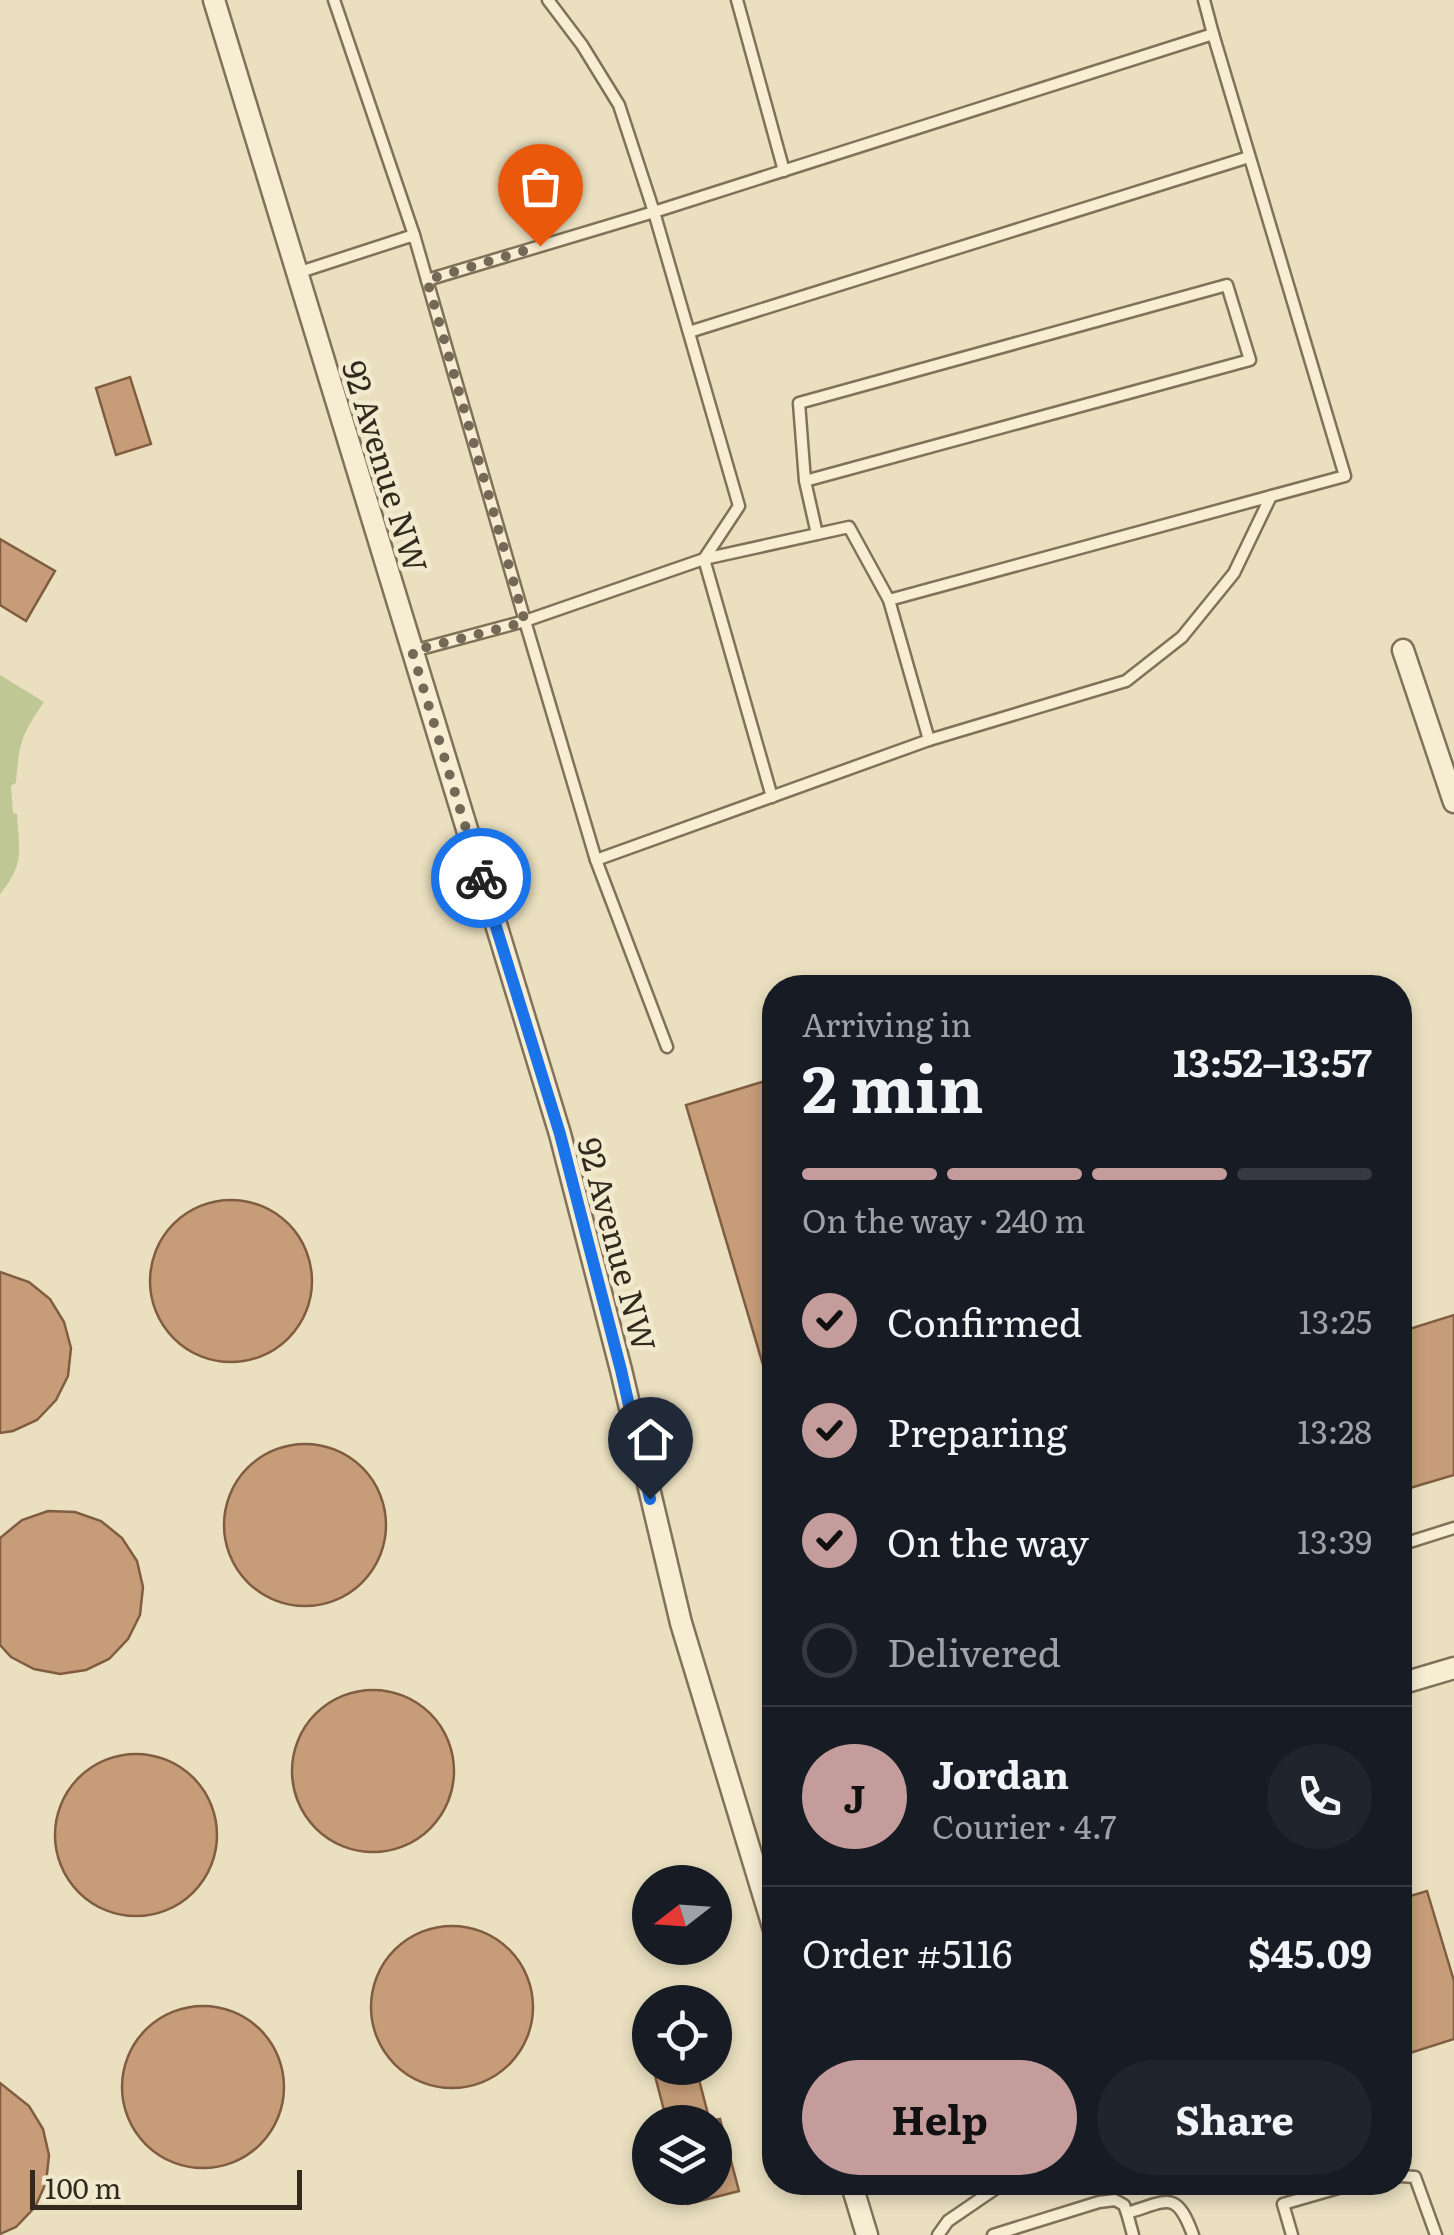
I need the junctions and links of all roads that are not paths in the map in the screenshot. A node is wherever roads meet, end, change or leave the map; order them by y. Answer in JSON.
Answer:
{"nodes":[{"id":1,"x":214,"y":0,"type":"edge"},
{"id":2,"x":334,"y":0,"type":"edge"},
{"id":3,"x":548,"y":0,"type":"edge"},
{"id":4,"x":737,"y":0,"type":"edge"},
{"id":5,"x":1204,"y":0,"type":"edge"},
{"id":6,"x":1213,"y":34,"type":"junction"},
{"id":7,"x":1250,"y":157,"type":"junction"},
{"id":8,"x":784,"y":171,"type":"junction"},
{"id":9,"x":654,"y":212,"type":"junction"},
{"id":10,"x":414,"y":235,"type":"junction"},
{"id":11,"x":297,"y":272,"type":"junction"},
{"id":12,"x":427,"y":280,"type":"junction"},
{"id":13,"x":689,"y":332,"type":"junction"},
{"id":14,"x":806,"y":481,"type":"junction"},
{"id":15,"x":1271,"y":496,"type":"junction"},
{"id":16,"x":817,"y":534,"type":"junction"},
{"id":17,"x":704,"y":559,"type":"junction"},
{"id":18,"x":889,"y":600,"type":"junction"},
{"id":19,"x":525,"y":622,"type":"junction"},
{"id":20,"x":1404,"y":650,"type":"dead end"},
{"id":21,"x":412,"y":651,"type":"junction"},
{"id":22,"x":929,"y":740,"type":"junction"},
{"id":23,"x":772,"y":796,"type":"junction"},
{"id":24,"x":1454,"y":802,"type":"edge"},
{"id":25,"x":596,"y":860,"type":"junction"},
{"id":26,"x":667,"y":1047,"type":"dead end"},
{"id":27,"x":1454,"y":1528,"type":"edge"},
{"id":28,"x":1412,"y":1540,"type":"edge"},
{"id":29,"x":1454,"y":1668,"type":"edge"},
{"id":30,"x":1412,"y":1680,"type":"edge"},
{"id":31,"x":762,"y":1865,"type":"edge"},
{"id":32,"x":1412,"y":2177,"type":"edge"},
{"id":33,"x":855,"y":2195,"type":"edge"},
{"id":34,"x":987,"y":2195,"type":"edge"},
{"id":35,"x":1315,"y":2195,"type":"edge"},
{"id":36,"x":1127,"y":2213,"type":"junction"},
{"id":37,"x":868,"y":2235,"type":"edge"},
{"id":38,"x":938,"y":2235,"type":"edge"},
{"id":39,"x":993,"y":2235,"type":"edge"},
{"id":40,"x":1134,"y":2235,"type":"edge"},
{"id":41,"x":1193,"y":2235,"type":"edge"},
{"id":42,"x":1292,"y":2235,"type":"edge"},
{"id":43,"x":1436,"y":2235,"type":"edge"}],
"edges":[{"from":1,"to":11,"type":"street","name":"92 Avenue NW"},
{"from":2,"to":10,"type":"lane"},
{"from":3,"to":9,"type":"lane"},
{"from":4,"to":8,"type":"lane"},
{"from":5,"to":6,"type":"lane"},
{"from":6,"to":7,"type":"lane"},
{"from":6,"to":8,"type":"lane"},
{"from":7,"to":13,"type":"lane"},
{"from":7,"to":15,"type":"lane"},
{"from":8,"to":9,"type":"lane"},
{"from":9,"to":12,"type":"lane"},
{"from":9,"to":13,"type":"lane"},
{"from":10,"to":11,"type":"lane"},
{"from":10,"to":12,"type":"lane"},
{"from":11,"to":21,"type":"street","name":"92 Avenue NW"},
{"from":12,"to":19,"type":"lane"},
{"from":13,"to":17,"type":"lane"},
{"from":14,"to":14,"type":"lane"},
{"from":14,"to":16,"type":"lane"},
{"from":15,"to":18,"type":"lane"},
{"from":15,"to":22,"type":"lane"},
{"from":16,"to":17,"type":"lane"},
{"from":16,"to":18,"type":"lane"},
{"from":17,"to":19,"type":"lane"},
{"from":17,"to":23,"type":"lane"},
{"from":18,"to":22,"type":"lane"},
{"from":19,"to":21,"type":"lane"},
{"from":19,"to":25,"type":"lane"},
{"from":20,"to":24,"type":"street"},
{"from":21,"to":31,"type":"street","name":"92 Avenue NW"},
{"from":22,"to":23,"type":"lane"},
{"from":23,"to":25,"type":"lane"},
{"from":25,"to":26,"type":"lane"},
{"from":27,"to":28,"type":"lane"},
{"from":29,"to":30,"type":"street"},
{"from":32,"to":43,"type":"lane"},
{"from":33,"to":37,"type":"street"},
{"from":34,"to":38,"type":"lane"},
{"from":35,"to":42,"type":"lane"},
{"from":36,"to":39,"type":"lane"},
{"from":36,"to":40,"type":"lane"},
{"from":36,"to":41,"type":"lane"}]}
